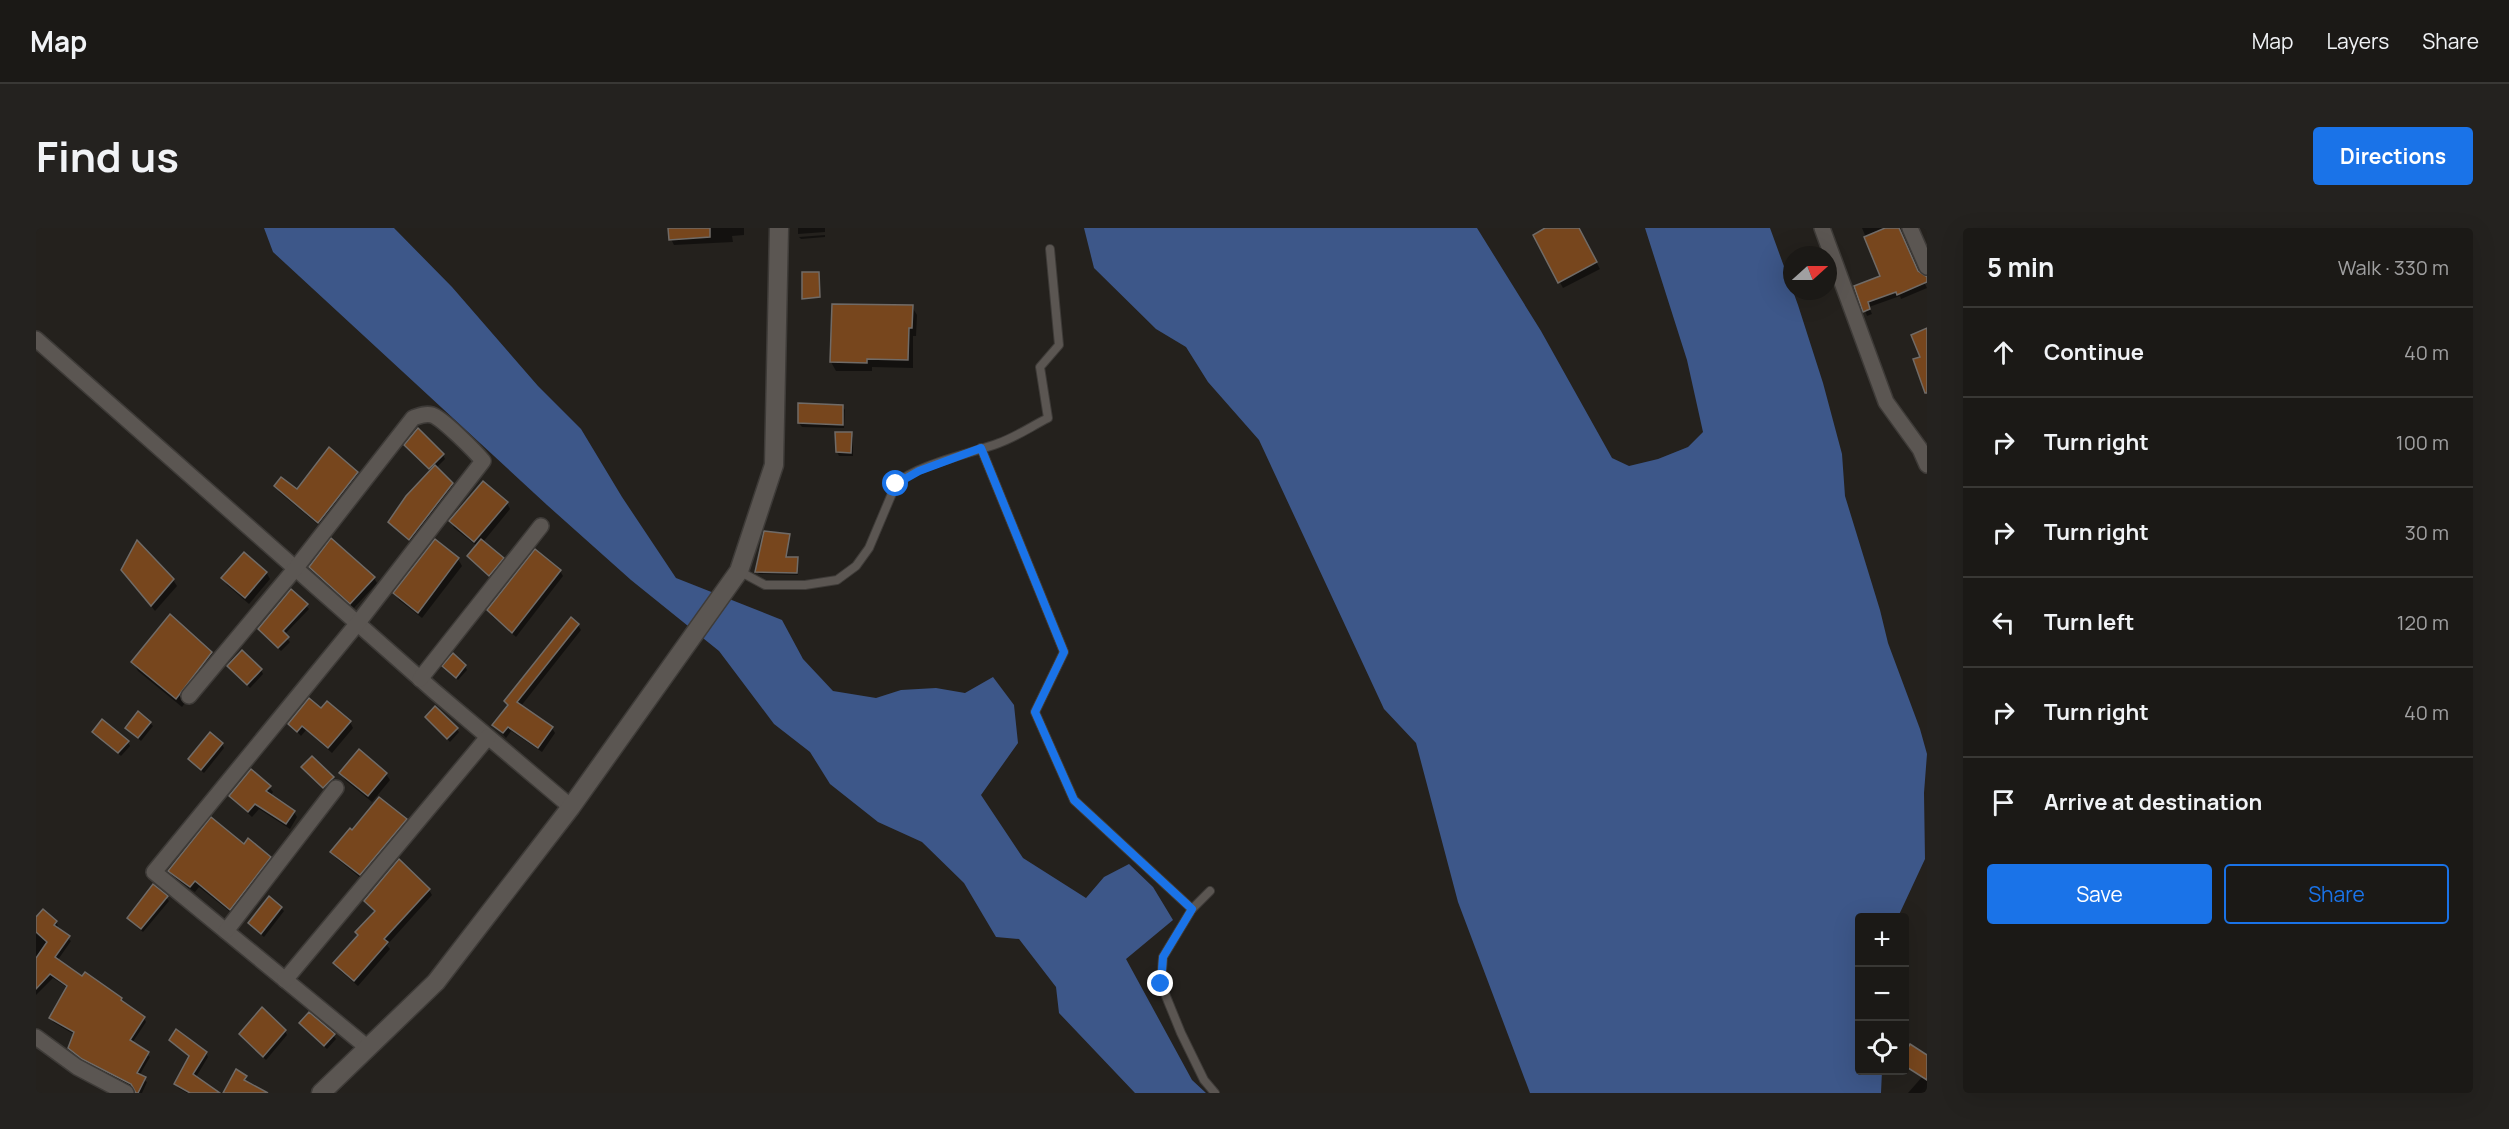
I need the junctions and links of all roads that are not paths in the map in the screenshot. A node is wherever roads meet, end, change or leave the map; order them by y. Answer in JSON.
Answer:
{"nodes":[{"id":1,"x":779,"y":228,"type":"edge"},
{"id":2,"x":1822,"y":228,"type":"edge"},
{"id":3,"x":1910,"y":228,"type":"edge"},
{"id":4,"x":1050,"y":249,"type":"dead end"},
{"id":5,"x":1927,"y":267,"type":"edge"},
{"id":6,"x":36,"y":339,"type":"edge"},
{"id":7,"x":981,"y":448,"type":"junction"},
{"id":8,"x":1927,"y":465,"type":"edge"},
{"id":9,"x":541,"y":526,"type":"dead end"},
{"id":10,"x":295,"y":569,"type":"junction"},
{"id":11,"x":739,"y":571,"type":"junction"},
{"id":12,"x":357,"y":624,"type":"junction"},
{"id":13,"x":420,"y":679,"type":"junction"},
{"id":14,"x":189,"y":696,"type":"dead end"},
{"id":15,"x":488,"y":736,"type":"junction"},
{"id":16,"x":336,"y":788,"type":"dead end"},
{"id":17,"x":571,"y":807,"type":"junction"},
{"id":18,"x":1210,"y":891,"type":"dead end"},
{"id":19,"x":1192,"y":909,"type":"junction"},
{"id":20,"x":226,"y":931,"type":"junction"},
{"id":21,"x":285,"y":980,"type":"junction"},
{"id":22,"x":36,"y":1037,"type":"edge"},
{"id":23,"x":368,"y":1048,"type":"junction"},
{"id":24,"x":126,"y":1093,"type":"edge"},
{"id":25,"x":321,"y":1093,"type":"edge"},
{"id":26,"x":1215,"y":1093,"type":"edge"}],
"edges":[{"from":1,"to":11,"type":"street"},
{"from":2,"to":8,"type":"street"},
{"from":3,"to":5,"type":"street"},
{"from":4,"to":7,"type":"lane"},
{"from":6,"to":10,"type":"street"},
{"from":7,"to":11,"type":"lane"},
{"from":7,"to":19,"type":"lane"},
{"from":9,"to":13,"type":"street"},
{"from":10,"to":12,"type":"street"},
{"from":10,"to":12,"type":"street"},
{"from":10,"to":14,"type":"street"},
{"from":11,"to":17,"type":"street"},
{"from":12,"to":13,"type":"street"},
{"from":12,"to":20,"type":"street"},
{"from":13,"to":15,"type":"street"},
{"from":15,"to":17,"type":"street"},
{"from":15,"to":21,"type":"street"},
{"from":16,"to":20,"type":"street"},
{"from":17,"to":23,"type":"street"},
{"from":18,"to":19,"type":"lane"},
{"from":19,"to":26,"type":"lane"},
{"from":20,"to":21,"type":"street"},
{"from":21,"to":23,"type":"street"},
{"from":22,"to":24,"type":"street"},
{"from":23,"to":25,"type":"street"}]}
